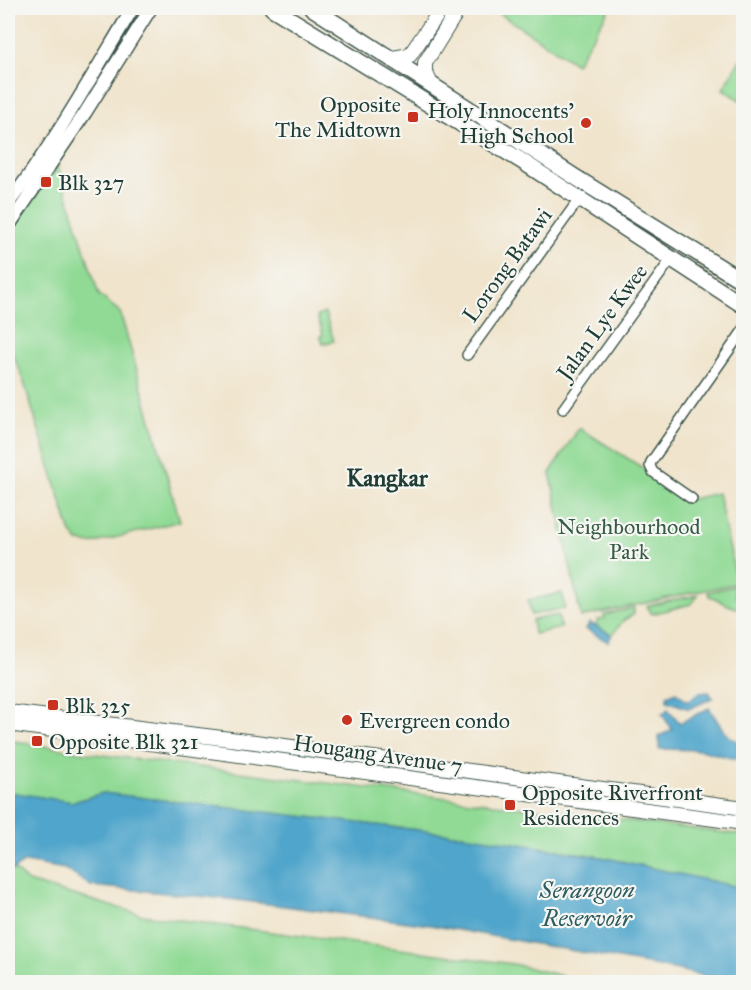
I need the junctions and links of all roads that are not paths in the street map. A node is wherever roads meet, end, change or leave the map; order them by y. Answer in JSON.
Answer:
{"nodes":[{"id":1,"x":133,"y":8,"type":"edge"},
{"id":2,"x":151,"y":8,"type":"edge"},
{"id":3,"x":272,"y":8,"type":"edge"},
{"id":4,"x":312,"y":8,"type":"edge"},
{"id":5,"x":442,"y":8,"type":"edge"},
{"id":6,"x":459,"y":8,"type":"edge"},
{"id":7,"x":393,"y":58,"type":"junction"},
{"id":8,"x":430,"y":82,"type":"junction"},
{"id":9,"x":580,"y":198,"type":"junction"},
{"id":10,"x":8,"y":204,"type":"edge"},
{"id":11,"x":8,"y":228,"type":"edge"},
{"id":12,"x":672,"y":258,"type":"junction"},
{"id":13,"x":744,"y":282,"type":"edge"},
{"id":14,"x":744,"y":306,"type":"edge"},
{"id":15,"x":744,"y":329,"type":"edge"},
{"id":16,"x":467,"y":355,"type":"dead end"},
{"id":17,"x":563,"y":409,"type":"dead end"},
{"id":18,"x":692,"y":499,"type":"dead end"},
{"id":19,"x":8,"y":712,"type":"edge"},
{"id":20,"x":8,"y":724,"type":"edge"},
{"id":21,"x":744,"y":808,"type":"edge"},
{"id":22,"x":744,"y":823,"type":"edge"}],
"edges":[{"from":1,"to":10,"type":"street"},
{"from":2,"to":11,"type":"street"},
{"from":3,"to":9,"type":"main road"},
{"from":4,"to":7,"type":"main road"},
{"from":5,"to":7,"type":"main road"},
{"from":6,"to":8,"type":"main road"},
{"from":7,"to":8,"type":"main road"},
{"from":8,"to":13,"type":"main road"},
{"from":9,"to":12,"type":"main road"},
{"from":9,"to":16,"type":"street","name":"Lorong Batawi"},
{"from":12,"to":14,"type":"main road"},
{"from":12,"to":17,"type":"street","name":"Jalan Lye Kwee"},
{"from":15,"to":18,"type":"street"},
{"from":19,"to":21,"type":"main road","name":"Hougang Avenue 7"},
{"from":20,"to":22,"type":"main road","name":"Hougang Avenue 7"}]}
